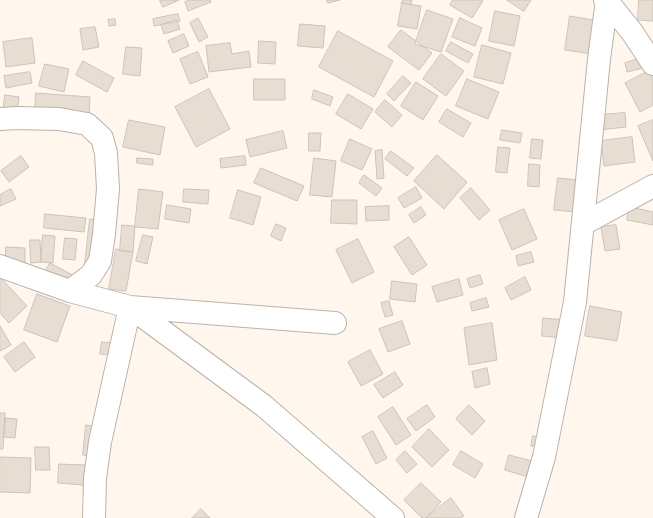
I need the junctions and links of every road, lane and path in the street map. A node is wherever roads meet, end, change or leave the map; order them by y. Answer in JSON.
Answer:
{"nodes":[{"id":1,"x":606,"y":0,"type":"edge"},
{"id":2,"x":653,"y":64,"type":"edge"},
{"id":3,"x":0,"y":119,"type":"edge"},
{"id":4,"x":653,"y":186,"type":"edge"},
{"id":5,"x":583,"y":224,"type":"junction"},
{"id":6,"x":0,"y":266,"type":"edge"},
{"id":7,"x":70,"y":291,"type":"junction"},
{"id":8,"x":130,"y":307,"type":"junction"},
{"id":9,"x":334,"y":323,"type":"dead end"},
{"id":10,"x":94,"y":518,"type":"edge"},
{"id":11,"x":392,"y":518,"type":"edge"},
{"id":12,"x":526,"y":518,"type":"edge"}],
"edges":[{"from":1,"to":2,"type":"street"},
{"from":1,"to":5,"type":"street"},
{"from":3,"to":7,"type":"street"},
{"from":4,"to":5,"type":"street"},
{"from":5,"to":12,"type":"street"},
{"from":6,"to":7,"type":"street"},
{"from":7,"to":8,"type":"street"},
{"from":8,"to":9,"type":"street"},
{"from":8,"to":10,"type":"street"},
{"from":8,"to":11,"type":"street"}]}
